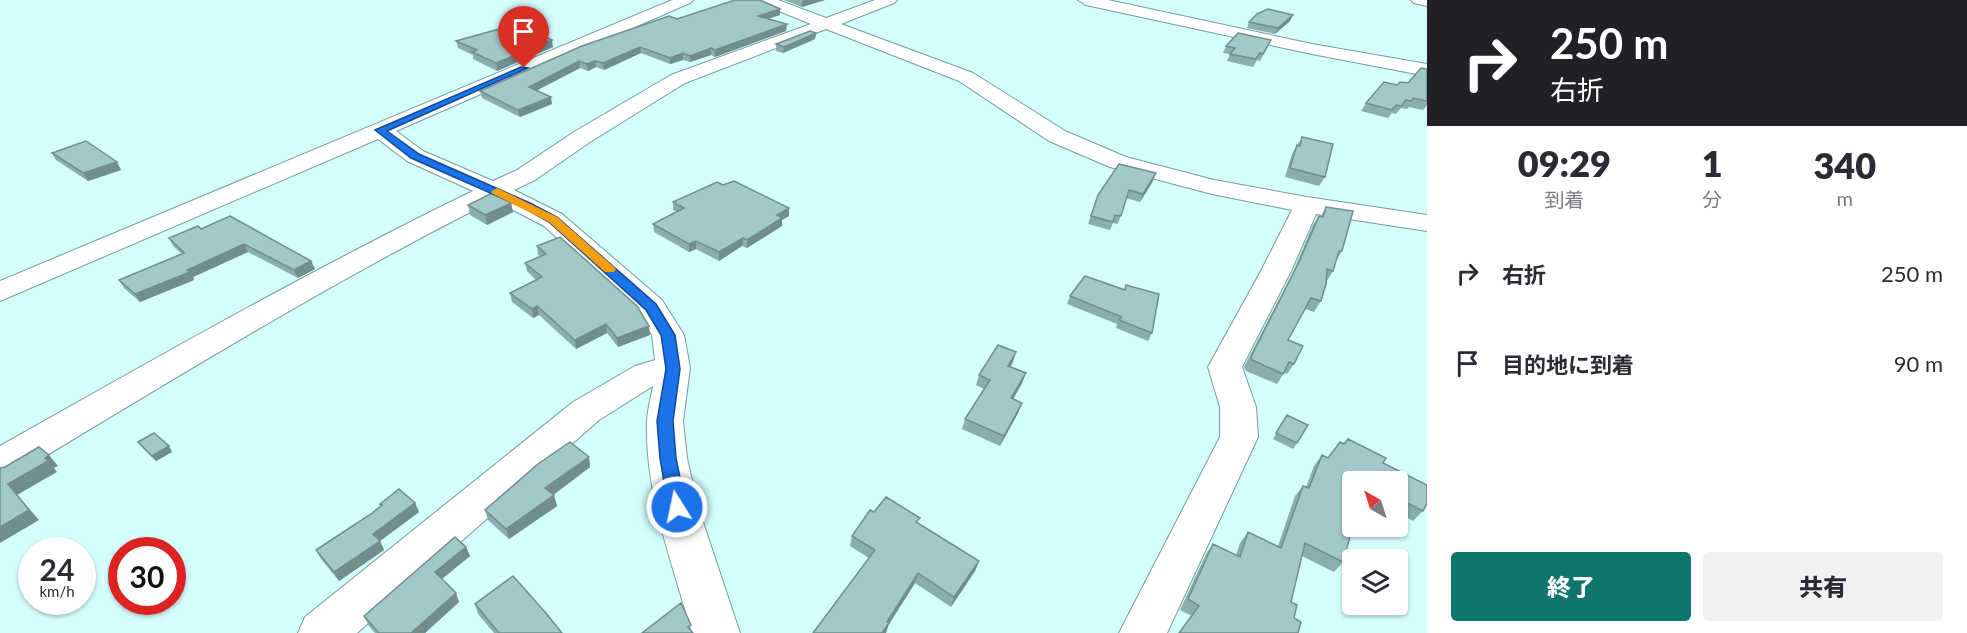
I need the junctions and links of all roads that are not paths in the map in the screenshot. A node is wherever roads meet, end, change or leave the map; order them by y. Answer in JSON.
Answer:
{"nodes":[{"id":1,"x":685,"y":0,"type":"edge"},
{"id":2,"x":764,"y":0,"type":"edge"},
{"id":3,"x":890,"y":0,"type":"edge"},
{"id":4,"x":1086,"y":0,"type":"edge"},
{"id":5,"x":1419,"y":0,"type":"edge"},
{"id":6,"x":1427,"y":1,"type":"edge"},
{"id":7,"x":825,"y":23,"type":"junction"},
{"id":8,"x":1427,"y":70,"type":"edge"},
{"id":9,"x":380,"y":130,"type":"junction"},
{"id":10,"x":495,"y":191,"type":"junction"},
{"id":11,"x":1307,"y":205,"type":"junction"},
{"id":12,"x":1427,"y":223,"type":"edge"},
{"id":13,"x":0,"y":292,"type":"edge"},
{"id":14,"x":673,"y":369,"type":"junction"},
{"id":15,"x":0,"y":464,"type":"edge"},
{"id":16,"x":322,"y":633,"type":"edge"},
{"id":17,"x":716,"y":633,"type":"edge"},
{"id":18,"x":1143,"y":633,"type":"edge"}],
"edges":[{"from":1,"to":9,"type":"street"},
{"from":2,"to":7,"type":"street"},
{"from":3,"to":7,"type":"street"},
{"from":4,"to":8,"type":"street"},
{"from":5,"to":6,"type":"street"},
{"from":7,"to":10,"type":"street"},
{"from":7,"to":11,"type":"street"},
{"from":9,"to":10,"type":"street"},
{"from":9,"to":13,"type":"street"},
{"from":10,"to":14,"type":"street"},
{"from":10,"to":15,"type":"street"},
{"from":11,"to":12,"type":"street"},
{"from":11,"to":18,"type":"street"},
{"from":14,"to":16,"type":"street"},
{"from":14,"to":17,"type":"street"}]}
